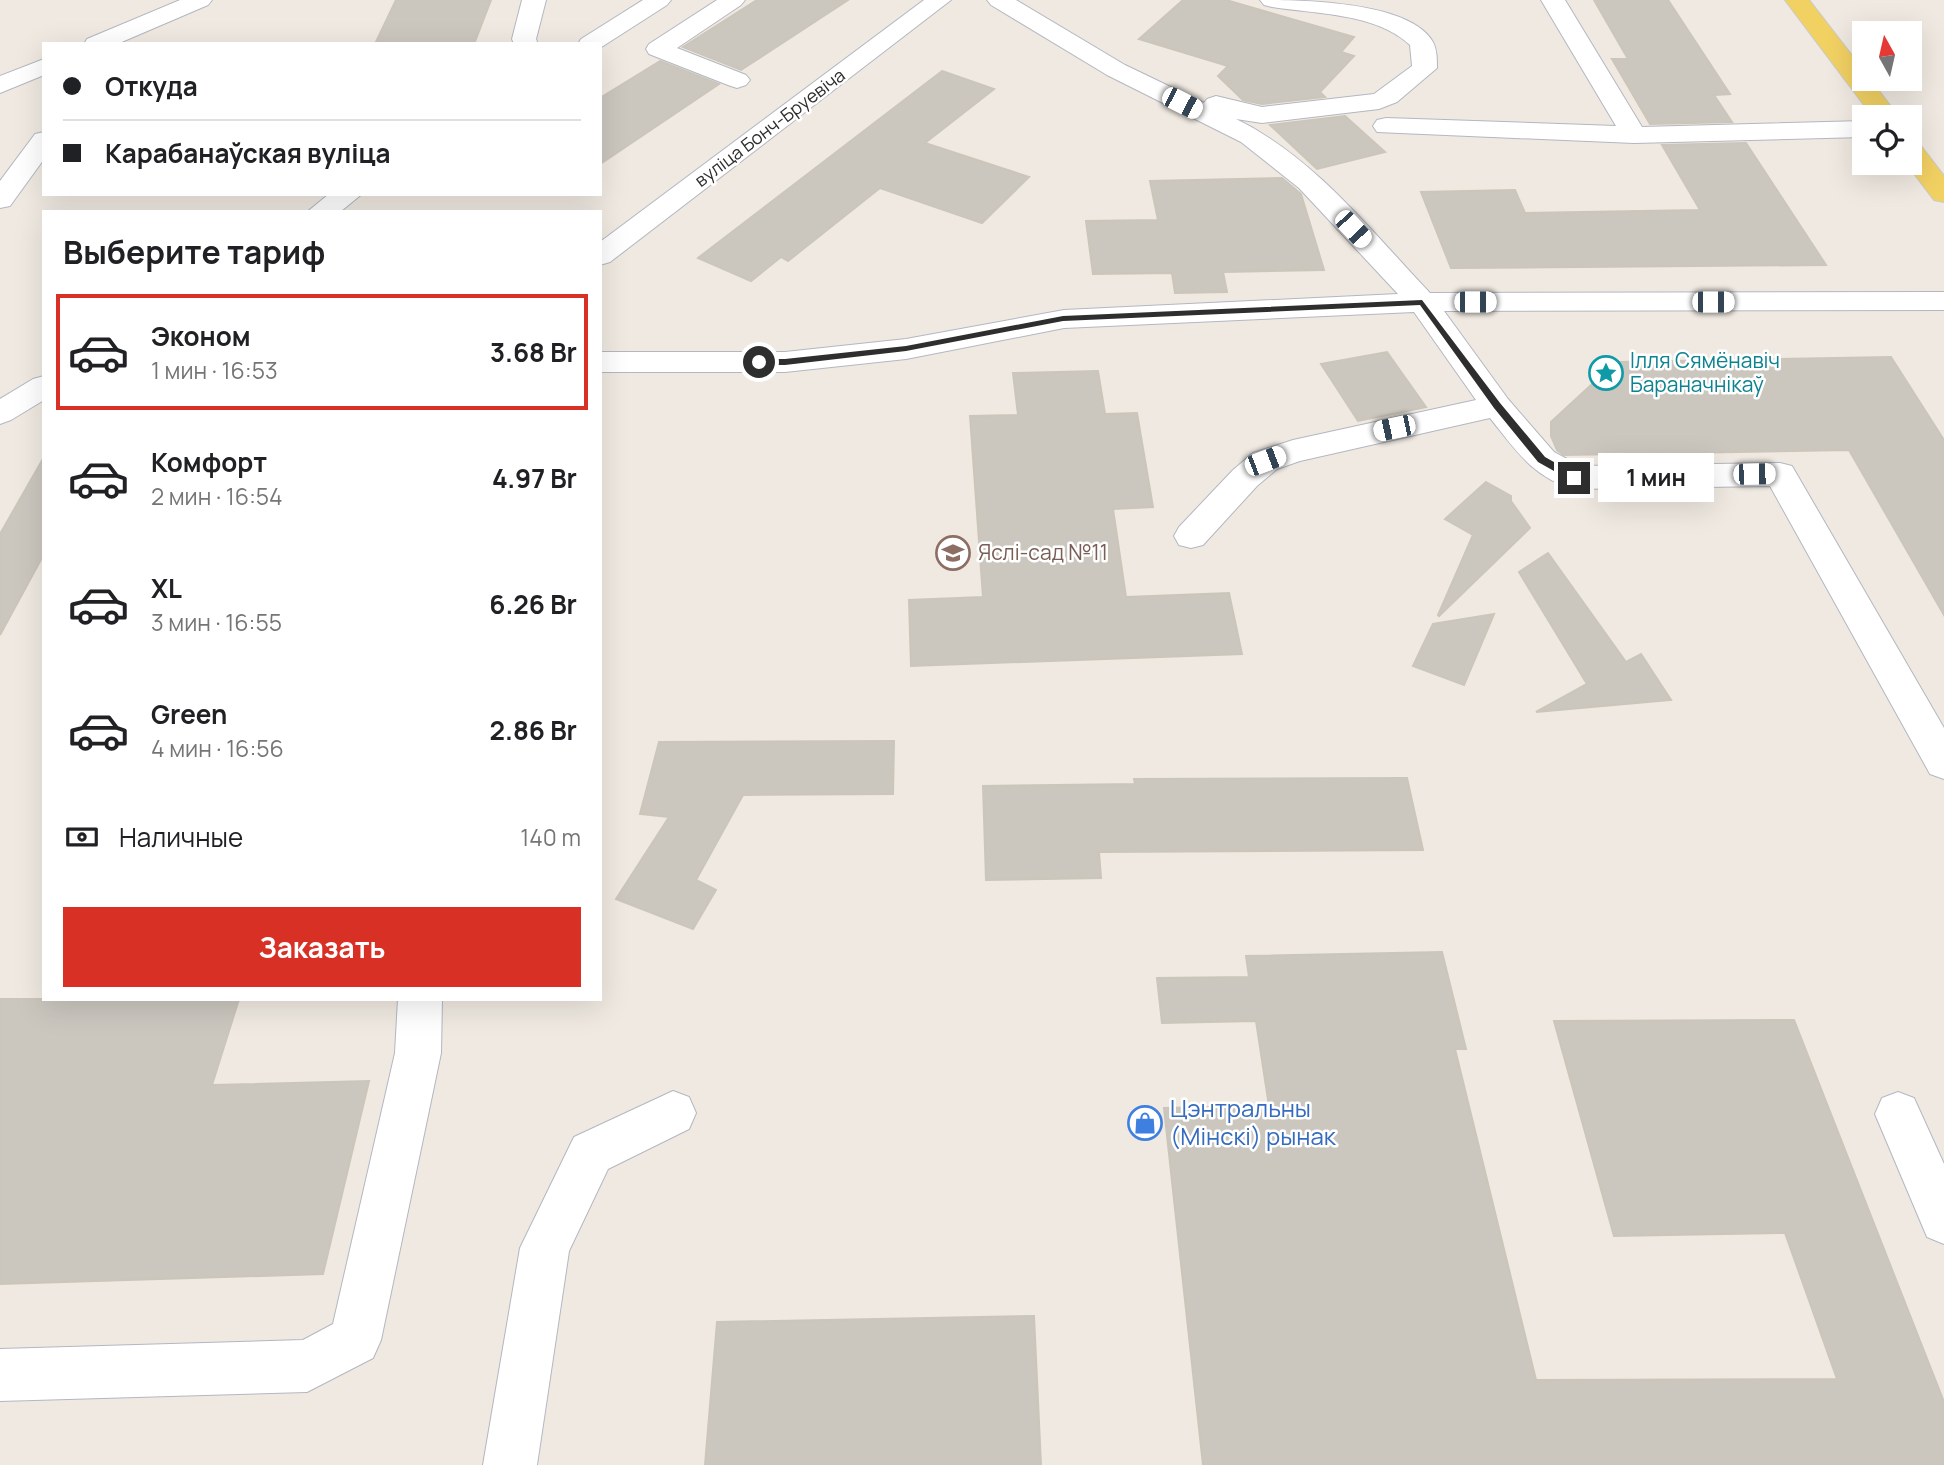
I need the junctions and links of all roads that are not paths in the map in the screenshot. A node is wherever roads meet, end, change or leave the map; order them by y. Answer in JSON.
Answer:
{"nodes":[{"id":1,"x":200,"y":0,"type":"edge"},
{"id":2,"x":534,"y":0,"type":"edge"},
{"id":3,"x":659,"y":0,"type":"edge"},
{"id":4,"x":733,"y":0,"type":"edge"},
{"id":5,"x":939,"y":0,"type":"edge"},
{"id":6,"x":999,"y":0,"type":"edge"},
{"id":7,"x":1272,"y":0,"type":"edge"},
{"id":8,"x":1553,"y":0,"type":"edge"},
{"id":9,"x":1797,"y":0,"type":"edge"},
{"id":10,"x":118,"y":38,"type":"edge"},
{"id":11,"x":525,"y":42,"type":"edge"},
{"id":12,"x":593,"y":42,"type":"edge"},
{"id":13,"x":42,"y":67,"type":"edge"},
{"id":14,"x":1116,"y":70,"type":"junction"},
{"id":15,"x":737,"y":80,"type":"dead end"},
{"id":16,"x":0,"y":85,"type":"edge"},
{"id":17,"x":1877,"y":105,"type":"edge"},
{"id":18,"x":1386,"y":126,"type":"dead end"},
{"id":19,"x":1852,"y":129,"type":"edge"},
{"id":20,"x":1634,"y":135,"type":"junction"},
{"id":21,"x":42,"y":146,"type":"edge"},
{"id":22,"x":1922,"y":165,"type":"edge"},
{"id":23,"x":1944,"y":194,"type":"edge"},
{"id":24,"x":345,"y":196,"type":"edge"},
{"id":25,"x":0,"y":200,"type":"edge"},
{"id":26,"x":324,"y":210,"type":"edge"},
{"id":27,"x":602,"y":254,"type":"edge"},
{"id":28,"x":1944,"y":301,"type":"edge"},
{"id":29,"x":1422,"y":302,"type":"junction"},
{"id":30,"x":602,"y":362,"type":"edge"},
{"id":31,"x":42,"y":387,"type":"edge"},
{"id":32,"x":1497,"y":406,"type":"junction"},
{"id":33,"x":0,"y":413,"type":"edge"},
{"id":34,"x":1191,"y":536,"type":"dead end"},
{"id":35,"x":1944,"y":763,"type":"edge"},
{"id":36,"x":420,"y":1001,"type":"edge"},
{"id":37,"x":673,"y":1113,"type":"dead end"},
{"id":38,"x":1898,"y":1114,"type":"dead end"},
{"id":39,"x":1944,"y":1220,"type":"edge"},
{"id":40,"x":0,"y":1375,"type":"edge"},
{"id":41,"x":510,"y":1465,"type":"edge"}],
"edges":[{"from":1,"to":10,"type":"street"},
{"from":2,"to":11,"type":"street"},
{"from":3,"to":12,"type":"street"},
{"from":4,"to":15,"type":"street"},
{"from":5,"to":27,"type":"street","name":"вуліца Бонч-Бруевіча"},
{"from":6,"to":14,"type":"street"},
{"from":7,"to":14,"type":"street"},
{"from":8,"to":20,"type":"street"},
{"from":9,"to":17,"type":"main road"},
{"from":13,"to":16,"type":"street"},
{"from":14,"to":29,"type":"street"},
{"from":18,"to":20,"type":"street"},
{"from":19,"to":20,"type":"street"},
{"from":21,"to":25,"type":"street"},
{"from":22,"to":23,"type":"main road"},
{"from":24,"to":26,"type":"street"},
{"from":28,"to":29,"type":"street"},
{"from":29,"to":30,"type":"street"},
{"from":29,"to":32,"type":"street"},
{"from":31,"to":33,"type":"street"},
{"from":32,"to":34,"type":"street"},
{"from":32,"to":35,"type":"street"},
{"from":36,"to":40,"type":"street"},
{"from":37,"to":41,"type":"street"},
{"from":38,"to":39,"type":"street"}]}
